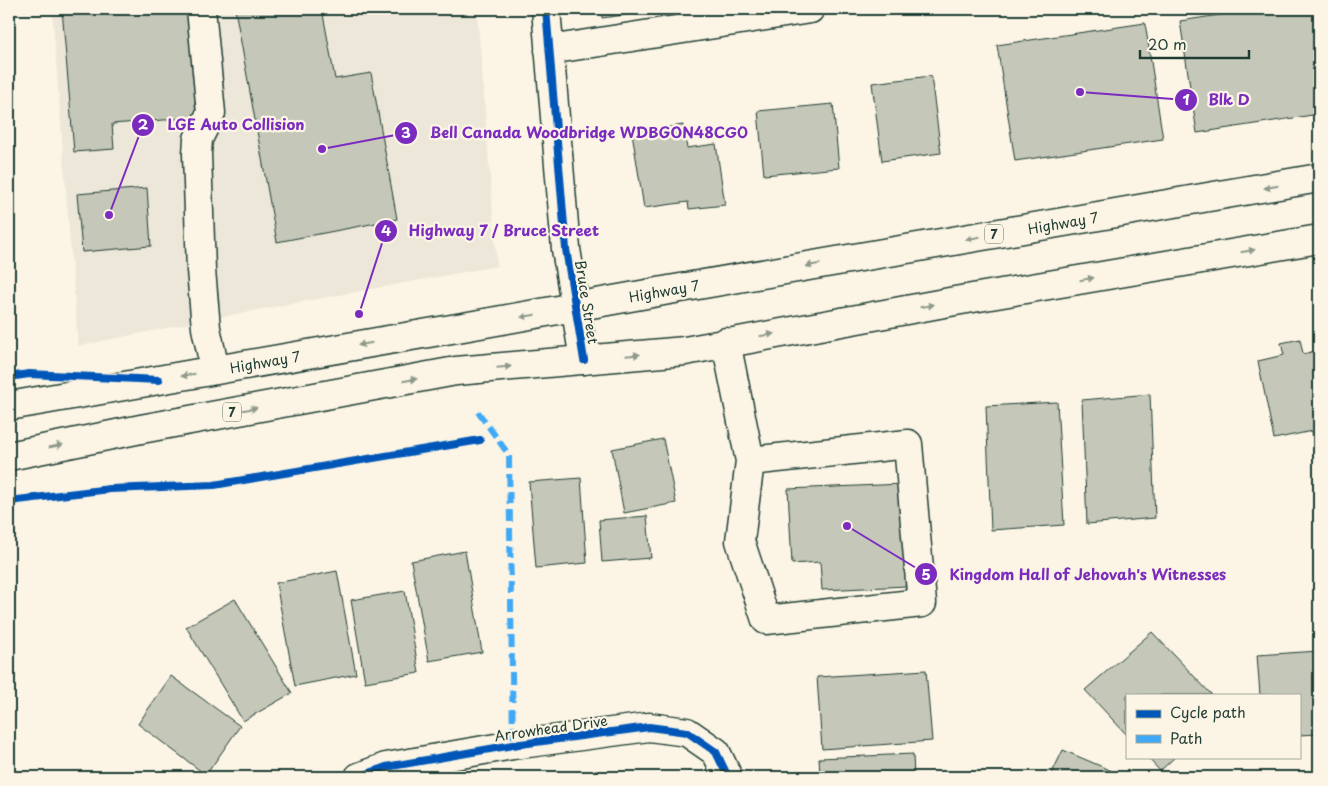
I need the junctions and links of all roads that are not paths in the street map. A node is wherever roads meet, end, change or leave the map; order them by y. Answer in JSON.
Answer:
{"nodes":[{"id":1,"x":201,"y":9,"type":"edge"},
{"id":2,"x":546,"y":9,"type":"edge"},
{"id":3,"x":810,"y":9,"type":"edge"},
{"id":4,"x":550,"y":50,"type":"junction"},
{"id":5,"x":1319,"y":178,"type":"edge"},
{"id":6,"x":1319,"y":239,"type":"edge"},
{"id":7,"x":576,"y":307,"type":"junction"},
{"id":8,"x":726,"y":342,"type":"junction"},
{"id":9,"x":584,"y":360,"type":"junction"},
{"id":10,"x":215,"y":370,"type":"junction"},
{"id":11,"x":9,"y":406,"type":"edge"},
{"id":12,"x":9,"y":456,"type":"edge"},
{"id":13,"x":750,"y":461,"type":"junction"},
{"id":14,"x":358,"y":777,"type":"edge"},
{"id":15,"x":728,"y":777,"type":"edge"}],
"edges":[{"from":1,"to":10,"type":"main road"},
{"from":2,"to":4,"type":"main road","name":"Bruce Street"},
{"from":3,"to":4,"type":"main road"},
{"from":4,"to":7,"type":"main road","name":"Bruce Street"},
{"from":5,"to":7,"type":"main road","name":"Highway 7","number":"7","one_way":true},
{"from":8,"to":6,"type":"main road","number":"7","one_way":true},
{"from":7,"to":9,"type":"main road","name":"Bruce Street"},
{"from":7,"to":10,"type":"main road","name":"Highway 7","number":"7","one_way":true},
{"from":9,"to":8,"type":"main road","number":"7","one_way":true},
{"from":8,"to":13,"type":"main road"},
{"from":12,"to":9,"type":"main road","number":"7","one_way":true},
{"from":10,"to":11,"type":"main road","name":"Highway 7","number":"7","one_way":true},
{"from":13,"to":13,"type":"main road"},
{"from":14,"to":15,"type":"main road","name":"Arrowhead Drive"}]}
